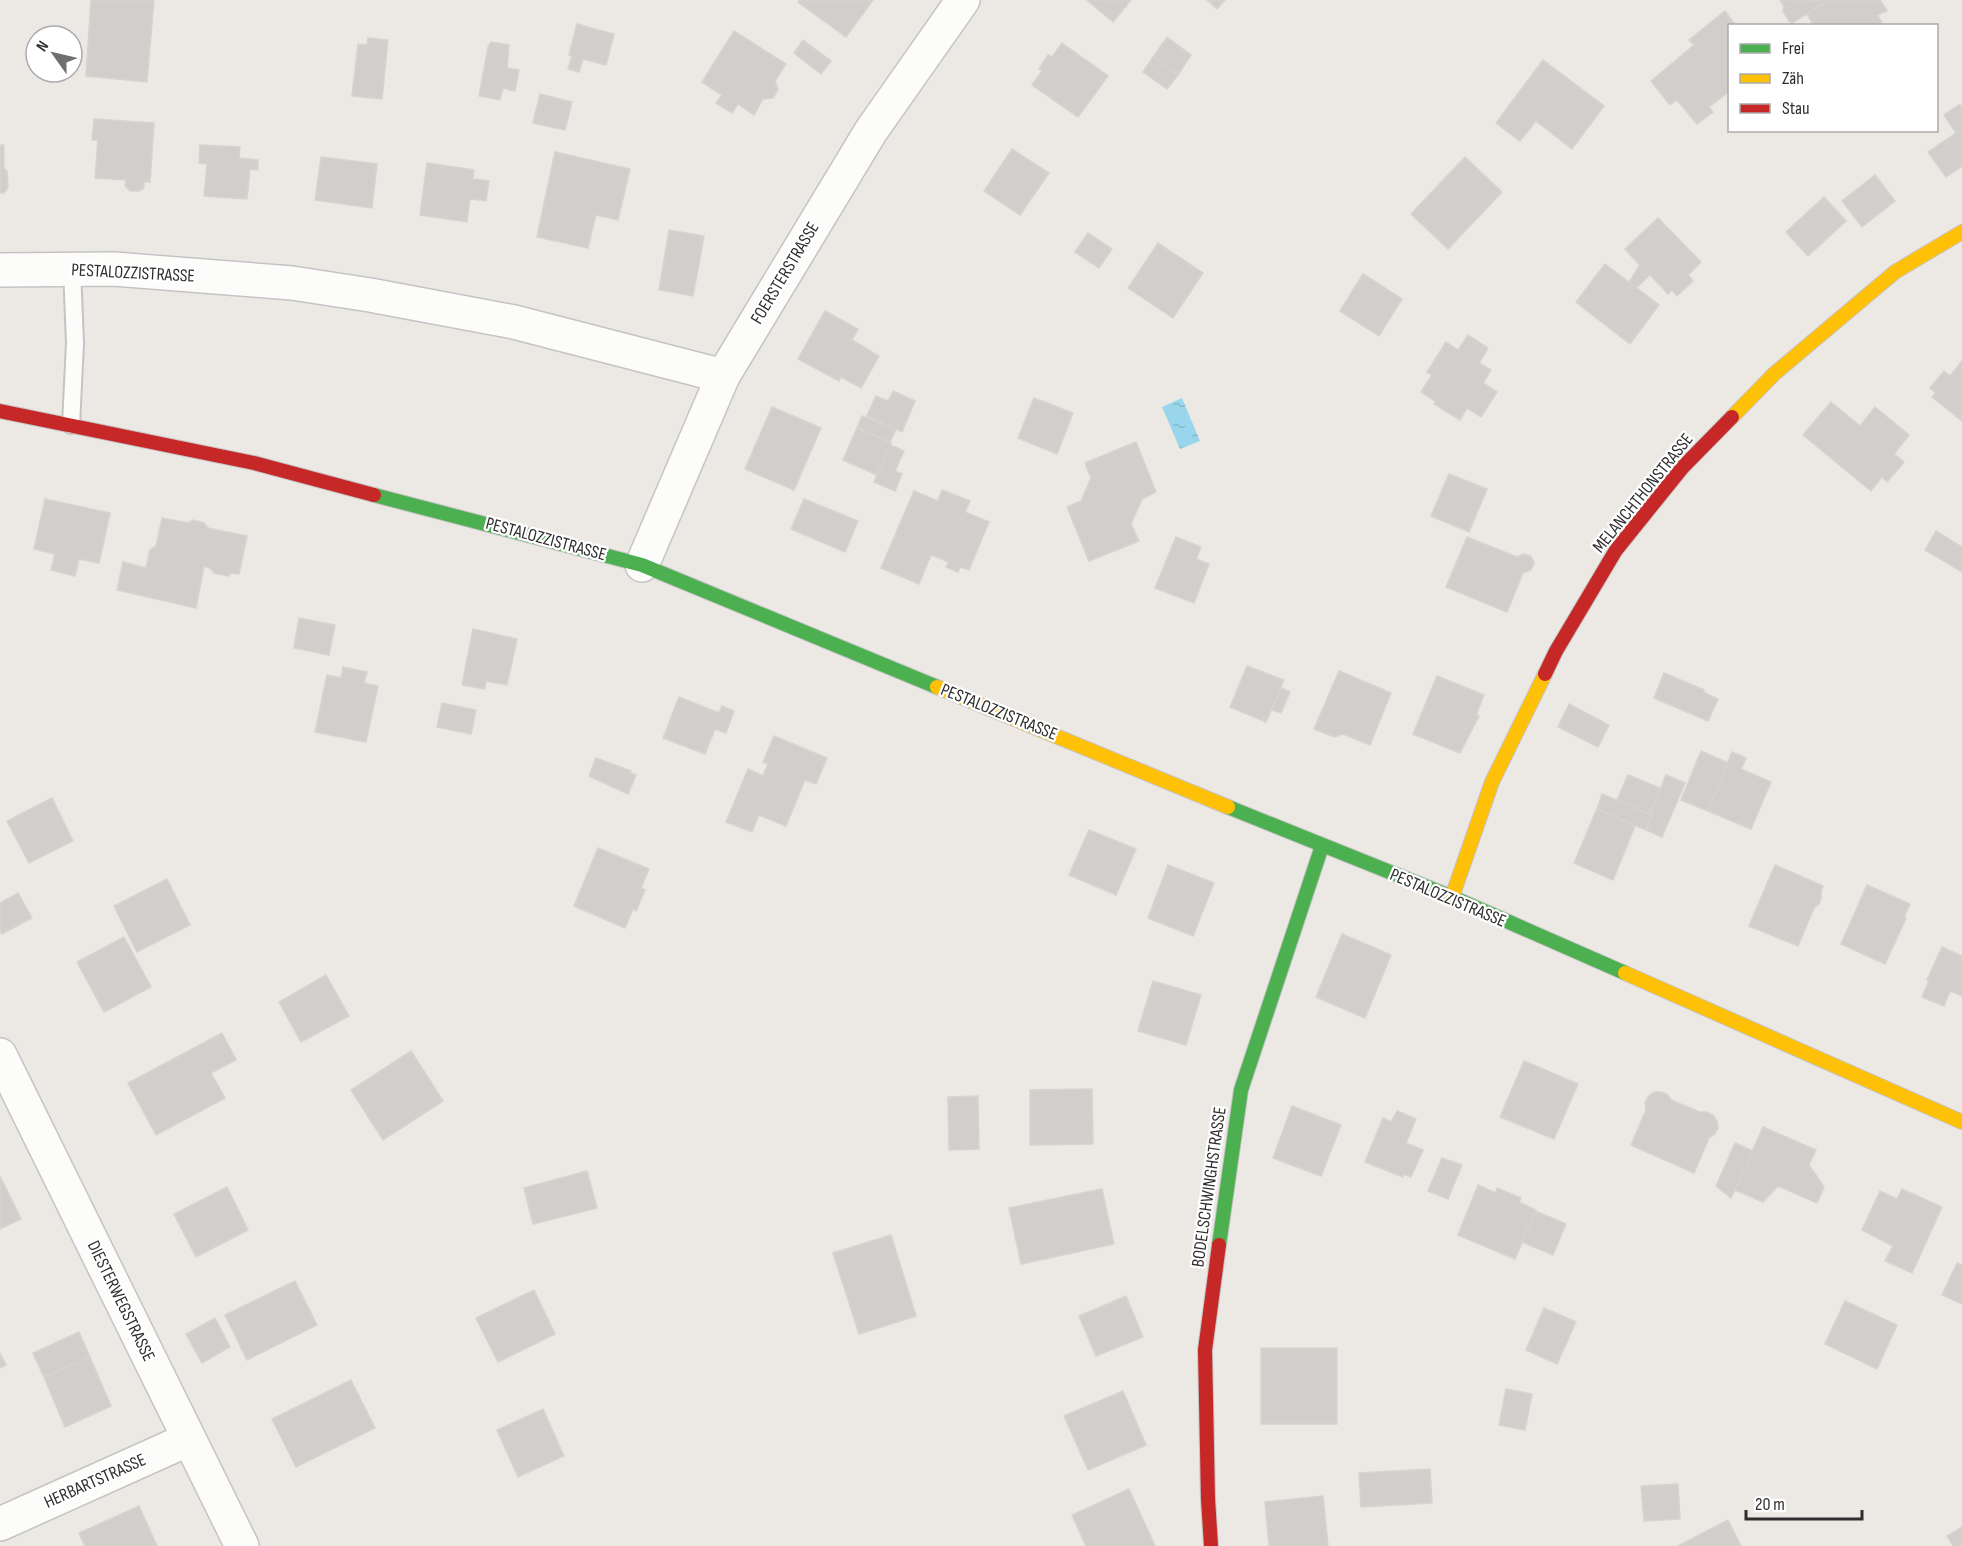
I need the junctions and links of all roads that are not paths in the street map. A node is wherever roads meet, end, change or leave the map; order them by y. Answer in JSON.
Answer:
{"nodes":[{"id":1,"x":963,"y":0,"type":"edge"},
{"id":2,"x":1962,"y":232,"type":"edge"},
{"id":3,"x":72,"y":269,"type":"junction"},
{"id":4,"x":0,"y":270,"type":"edge"},
{"id":5,"x":723,"y":376,"type":"junction"},
{"id":6,"x":0,"y":411,"type":"edge"},
{"id":7,"x":71,"y":425,"type":"junction"},
{"id":8,"x":642,"y":564,"type":"junction"},
{"id":9,"x":1322,"y":846,"type":"junction"},
{"id":10,"x":1452,"y":897,"type":"junction"},
{"id":11,"x":0,"y":1055,"type":"edge"},
{"id":12,"x":1962,"y":1122,"type":"edge"},
{"id":13,"x":189,"y":1438,"type":"junction"},
{"id":14,"x":0,"y":1524,"type":"edge"},
{"id":15,"x":242,"y":1546,"type":"edge"},
{"id":16,"x":1211,"y":1546,"type":"edge"}],
"edges":[{"from":1,"to":5,"type":"street","name":"FOERSTERSTRASSE"},
{"from":2,"to":10,"type":"street","name":"MELANCHTHONSTRASSE"},
{"from":3,"to":4,"type":"street","name":"PESTALOZZISTRASSE"},
{"from":3,"to":5,"type":"street","name":"PESTALOZZISTRASSE"},
{"from":3,"to":7,"type":"lane"},
{"from":5,"to":8,"type":"street","name":"FOERSTERSTRASSE"},
{"from":6,"to":7,"type":"street","name":"PESTALOZZISTRASSE"},
{"from":7,"to":8,"type":"street","name":"PESTALOZZISTRASSE"},
{"from":8,"to":9,"type":"street","name":"PESTALOZZISTRASSE"},
{"from":9,"to":10,"type":"street","name":"PESTALOZZISTRASSE"},
{"from":9,"to":16,"type":"street","name":"BODELSCHWINGHSTRASSE"},
{"from":10,"to":12,"type":"street","name":"PESTALOZZISTRASSE"},
{"from":11,"to":13,"type":"street","name":"DIESTERWEGSTRASSE"},
{"from":13,"to":14,"type":"street","name":"HERBARTSTRASSE"},
{"from":13,"to":15,"type":"street","name":"DIESTERWEGSTRASSE"}]}
